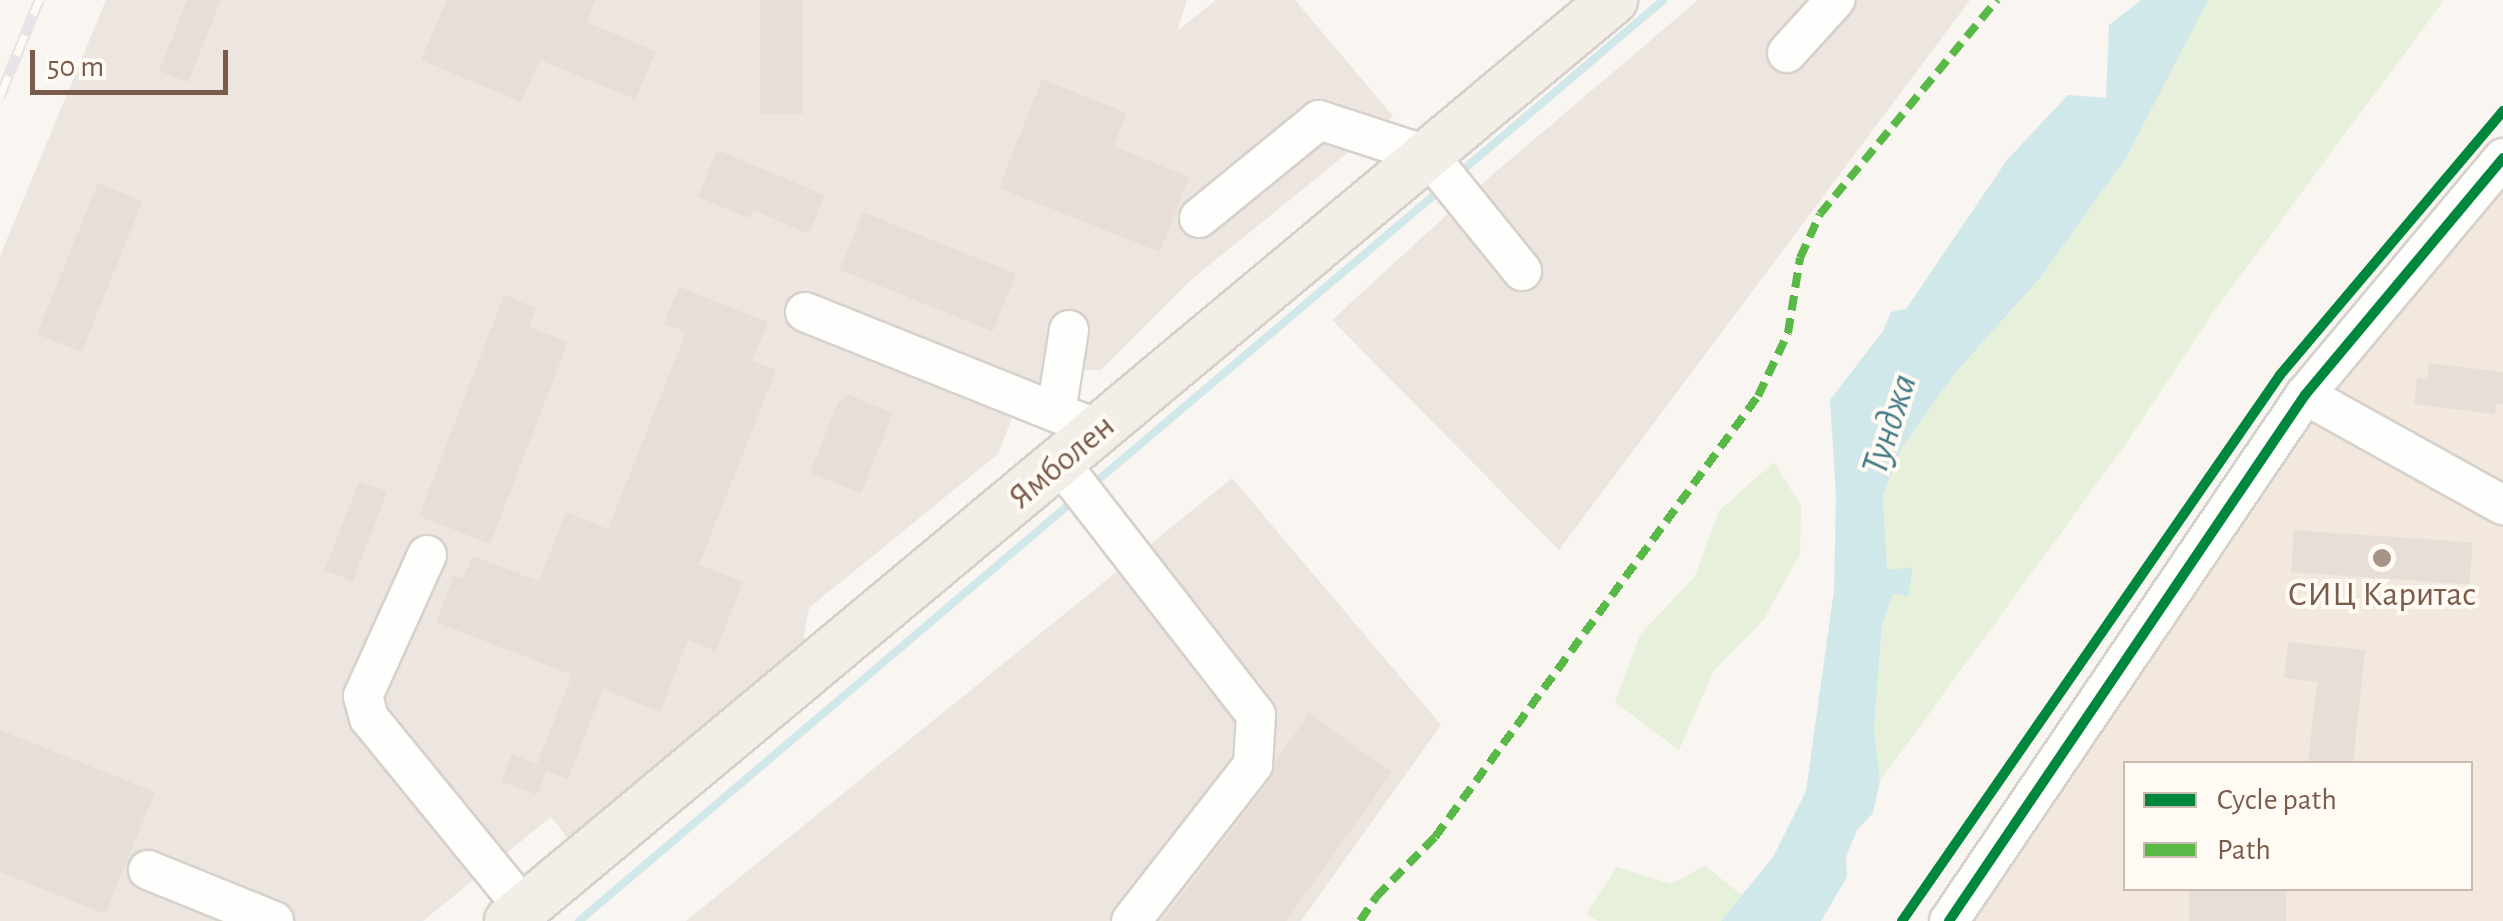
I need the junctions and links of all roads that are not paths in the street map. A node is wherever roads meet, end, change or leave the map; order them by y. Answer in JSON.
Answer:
{"nodes":[{"id":1,"x":1613,"y":0,"type":"edge"},
{"id":2,"x":1836,"y":0,"type":"edge"},
{"id":3,"x":1787,"y":54,"type":"dead end"},
{"id":4,"x":1429,"y":156,"type":"junction"},
{"id":5,"x":2503,"y":158,"type":"edge"},
{"id":6,"x":1199,"y":218,"type":"dead end"},
{"id":7,"x":1522,"y":271,"type":"dead end"},
{"id":8,"x":805,"y":312,"type":"dead end"},
{"id":9,"x":1070,"y":330,"type":"dead end"},
{"id":10,"x":2305,"y":395,"type":"junction"},
{"id":11,"x":1056,"y":412,"type":"junction"},
{"id":12,"x":1100,"y":430,"type":"junction"},
{"id":13,"x":1060,"y":463,"type":"junction"},
{"id":14,"x":2503,"y":505,"type":"edge"},
{"id":15,"x":427,"y":556,"type":"dead end"},
{"id":16,"x":148,"y":870,"type":"dead end"},
{"id":17,"x":516,"y":915,"type":"edge"},
{"id":18,"x":274,"y":921,"type":"edge"},
{"id":19,"x":1131,"y":921,"type":"edge"},
{"id":20,"x":1949,"y":921,"type":"edge"}],
"edges":[{"from":1,"to":4,"type":"main road","name":"Ямболен"},
{"from":2,"to":3,"type":"street"},
{"from":4,"to":6,"type":"street"},
{"from":4,"to":7,"type":"street"},
{"from":4,"to":12,"type":"main road","name":"Ямболен"},
{"from":5,"to":10,"type":"street"},
{"from":8,"to":11,"type":"street"},
{"from":9,"to":11,"type":"street"},
{"from":10,"to":14,"type":"street"},
{"from":10,"to":20,"type":"street"},
{"from":11,"to":12,"type":"street"},
{"from":12,"to":13,"type":"main road","name":"Ямболен"},
{"from":13,"to":17,"type":"main road","name":"Ямболен"},
{"from":13,"to":19,"type":"street"},
{"from":15,"to":17,"type":"street"},
{"from":16,"to":18,"type":"street"}]}
